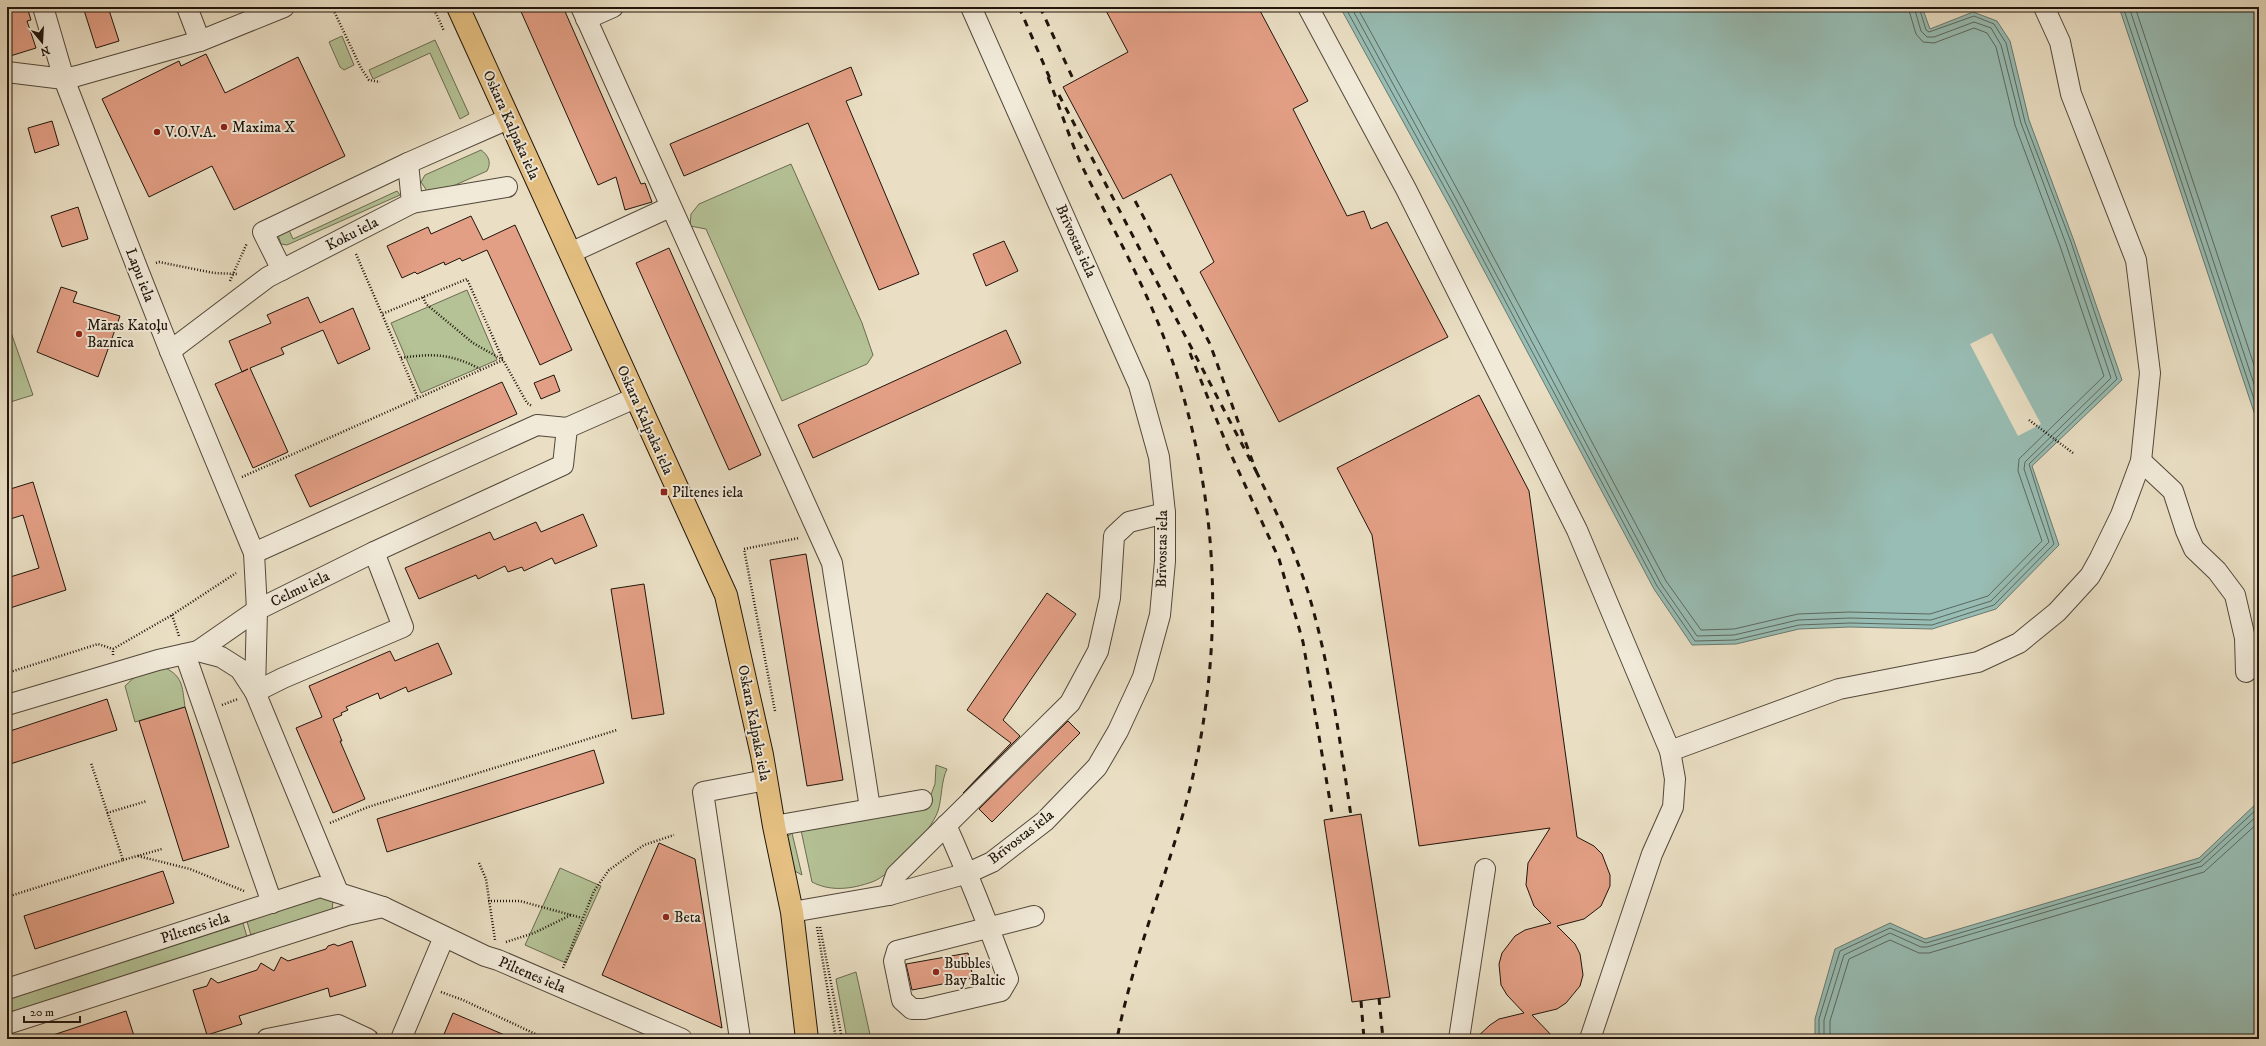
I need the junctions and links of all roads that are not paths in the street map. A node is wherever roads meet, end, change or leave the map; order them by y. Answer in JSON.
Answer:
{"nodes":[{"id":1,"x":43,"y":7,"type":"edge"},
{"id":2,"x":186,"y":7,"type":"edge"},
{"id":3,"x":284,"y":7,"type":"edge"},
{"id":4,"x":458,"y":7,"type":"edge"},
{"id":5,"x":613,"y":7,"type":"edge"},
{"id":6,"x":971,"y":7,"type":"edge"},
{"id":7,"x":1308,"y":7,"type":"edge"},
{"id":8,"x":2044,"y":7,"type":"edge"},
{"id":9,"x":584,"y":13,"type":"edge"},
{"id":10,"x":200,"y":41,"type":"junction"},
{"id":11,"x":7,"y":72,"type":"edge"},
{"id":12,"x":64,"y":79,"type":"junction"},
{"id":13,"x":508,"y":119,"type":"junction"},
{"id":14,"x":408,"y":163,"type":"junction"},
{"id":15,"x":507,"y":187,"type":"dead end"},
{"id":16,"x":412,"y":203,"type":"junction"},
{"id":17,"x":670,"y":207,"type":"junction"},
{"id":18,"x":570,"y":252,"type":"junction"},
{"id":19,"x":275,"y":274,"type":"junction"},
{"id":20,"x":170,"y":351,"type":"junction"},
{"id":21,"x":635,"y":398,"type":"junction"},
{"id":22,"x":566,"y":428,"type":"junction"},
{"id":23,"x":2141,"y":461,"type":"junction"},
{"id":24,"x":1164,"y":513,"type":"junction"},
{"id":25,"x":374,"y":552,"type":"junction"},
{"id":26,"x":254,"y":553,"type":"junction"},
{"id":27,"x":257,"y":610,"type":"junction"},
{"id":28,"x":192,"y":652,"type":"junction"},
{"id":29,"x":2246,"y":672,"type":"dead end"},
{"id":30,"x":255,"y":692,"type":"junction"},
{"id":31,"x":7,"y":705,"type":"edge"},
{"id":32,"x":1670,"y":751,"type":"junction"},
{"id":33,"x":766,"y":780,"type":"junction"},
{"id":34,"x":922,"y":800,"type":"dead end"},
{"id":35,"x":870,"y":808,"type":"junction"},
{"id":36,"x":946,"y":825,"type":"junction"},
{"id":37,"x":774,"y":826,"type":"junction"},
{"id":38,"x":1485,"y":869,"type":"dead end"},
{"id":39,"x":968,"y":873,"type":"junction"},
{"id":40,"x":338,"y":892,"type":"junction"},
{"id":41,"x":890,"y":895,"type":"junction"},
{"id":42,"x":272,"y":903,"type":"junction"},
{"id":43,"x":383,"y":907,"type":"junction"},
{"id":44,"x":792,"y":912,"type":"junction"},
{"id":45,"x":1034,"y":916,"type":"dead end"},
{"id":46,"x":989,"y":928,"type":"junction"},
{"id":47,"x":444,"y":937,"type":"junction"},
{"id":48,"x":7,"y":989,"type":"edge"},
{"id":49,"x":7,"y":1024,"type":"edge"},
{"id":50,"x":267,"y":1039,"type":"edge"},
{"id":51,"x":368,"y":1039,"type":"edge"},
{"id":52,"x":401,"y":1039,"type":"edge"},
{"id":53,"x":682,"y":1039,"type":"edge"},
{"id":54,"x":740,"y":1039,"type":"edge"},
{"id":55,"x":807,"y":1039,"type":"edge"},
{"id":56,"x":1459,"y":1039,"type":"edge"},
{"id":57,"x":1590,"y":1039,"type":"edge"}],
"edges":[{"from":1,"to":12,"type":"street","name":"Lapu iela"},
{"from":2,"to":10,"type":"street"},
{"from":3,"to":10,"type":"street"},
{"from":4,"to":13,"type":"main road","name":"Oskara Kalpaka iela"},
{"from":5,"to":9,"type":"street"},
{"from":6,"to":24,"type":"street","name":"Brīvostas iela"},
{"from":7,"to":32,"type":"street"},
{"from":8,"to":23,"type":"street"},
{"from":9,"to":17,"type":"street"},
{"from":10,"to":12,"type":"street"},
{"from":11,"to":12,"type":"street"},
{"from":12,"to":20,"type":"street","name":"Lapu iela"},
{"from":13,"to":14,"type":"street"},
{"from":13,"to":18,"type":"main road","name":"Oskara Kalpaka iela"},
{"from":14,"to":16,"type":"street"},
{"from":14,"to":19,"type":"street"},
{"from":15,"to":16,"type":"street","name":"Koku iela"},
{"from":16,"to":19,"type":"street","name":"Koku iela"},
{"from":17,"to":18,"type":"street"},
{"from":17,"to":35,"type":"street"},
{"from":18,"to":21,"type":"main road","name":"Oskara Kalpaka iela"},
{"from":19,"to":20,"type":"street","name":"Koku iela"},
{"from":20,"to":26,"type":"street","name":"Lapu iela"},
{"from":21,"to":22,"type":"street"},
{"from":21,"to":33,"type":"main road","name":"Oskara Kalpaka iela"},
{"from":22,"to":25,"type":"street","name":"Celmu iela"},
{"from":22,"to":26,"type":"street"},
{"from":23,"to":29,"type":"street"},
{"from":23,"to":32,"type":"street"},
{"from":24,"to":36,"type":"street"},
{"from":24,"to":39,"type":"street","name":"Brīvostas iela"},
{"from":25,"to":27,"type":"street","name":"Celmu iela"},
{"from":25,"to":30,"type":"street"},
{"from":26,"to":27,"type":"street","name":"Lapu iela"},
{"from":27,"to":28,"type":"street"},
{"from":27,"to":30,"type":"street","name":"Celmu iela"},
{"from":28,"to":30,"type":"street"},
{"from":28,"to":31,"type":"street"},
{"from":28,"to":42,"type":"street"},
{"from":30,"to":40,"type":"street"},
{"from":32,"to":57,"type":"street"},
{"from":33,"to":37,"type":"main road","name":"Oskara Kalpaka iela"},
{"from":33,"to":54,"type":"street"},
{"from":34,"to":35,"type":"street"},
{"from":35,"to":37,"type":"street"},
{"from":36,"to":39,"type":"street"},
{"from":36,"to":41,"type":"street"},
{"from":37,"to":44,"type":"main road","name":"Oskara Kalpaka iela"},
{"from":38,"to":56,"type":"street"},
{"from":39,"to":41,"type":"street","name":"Brīvostas iela"},
{"from":39,"to":46,"type":"street"},
{"from":40,"to":42,"type":"street","name":"Piltenes iela"},
{"from":40,"to":43,"type":"street","name":"Piltenes iela"},
{"from":41,"to":44,"type":"street","name":"Brīvostas iela"},
{"from":42,"to":48,"type":"street","name":"Piltenes iela"},
{"from":43,"to":47,"type":"street","name":"Piltenes iela"},
{"from":43,"to":49,"type":"street"},
{"from":44,"to":55,"type":"main road","name":"Oskara Kalpaka iela"},
{"from":45,"to":46,"type":"street"},
{"from":46,"to":46,"type":"street"},
{"from":47,"to":52,"type":"street"},
{"from":47,"to":53,"type":"street","name":"Piltenes iela"},
{"from":50,"to":51,"type":"street"}]}
